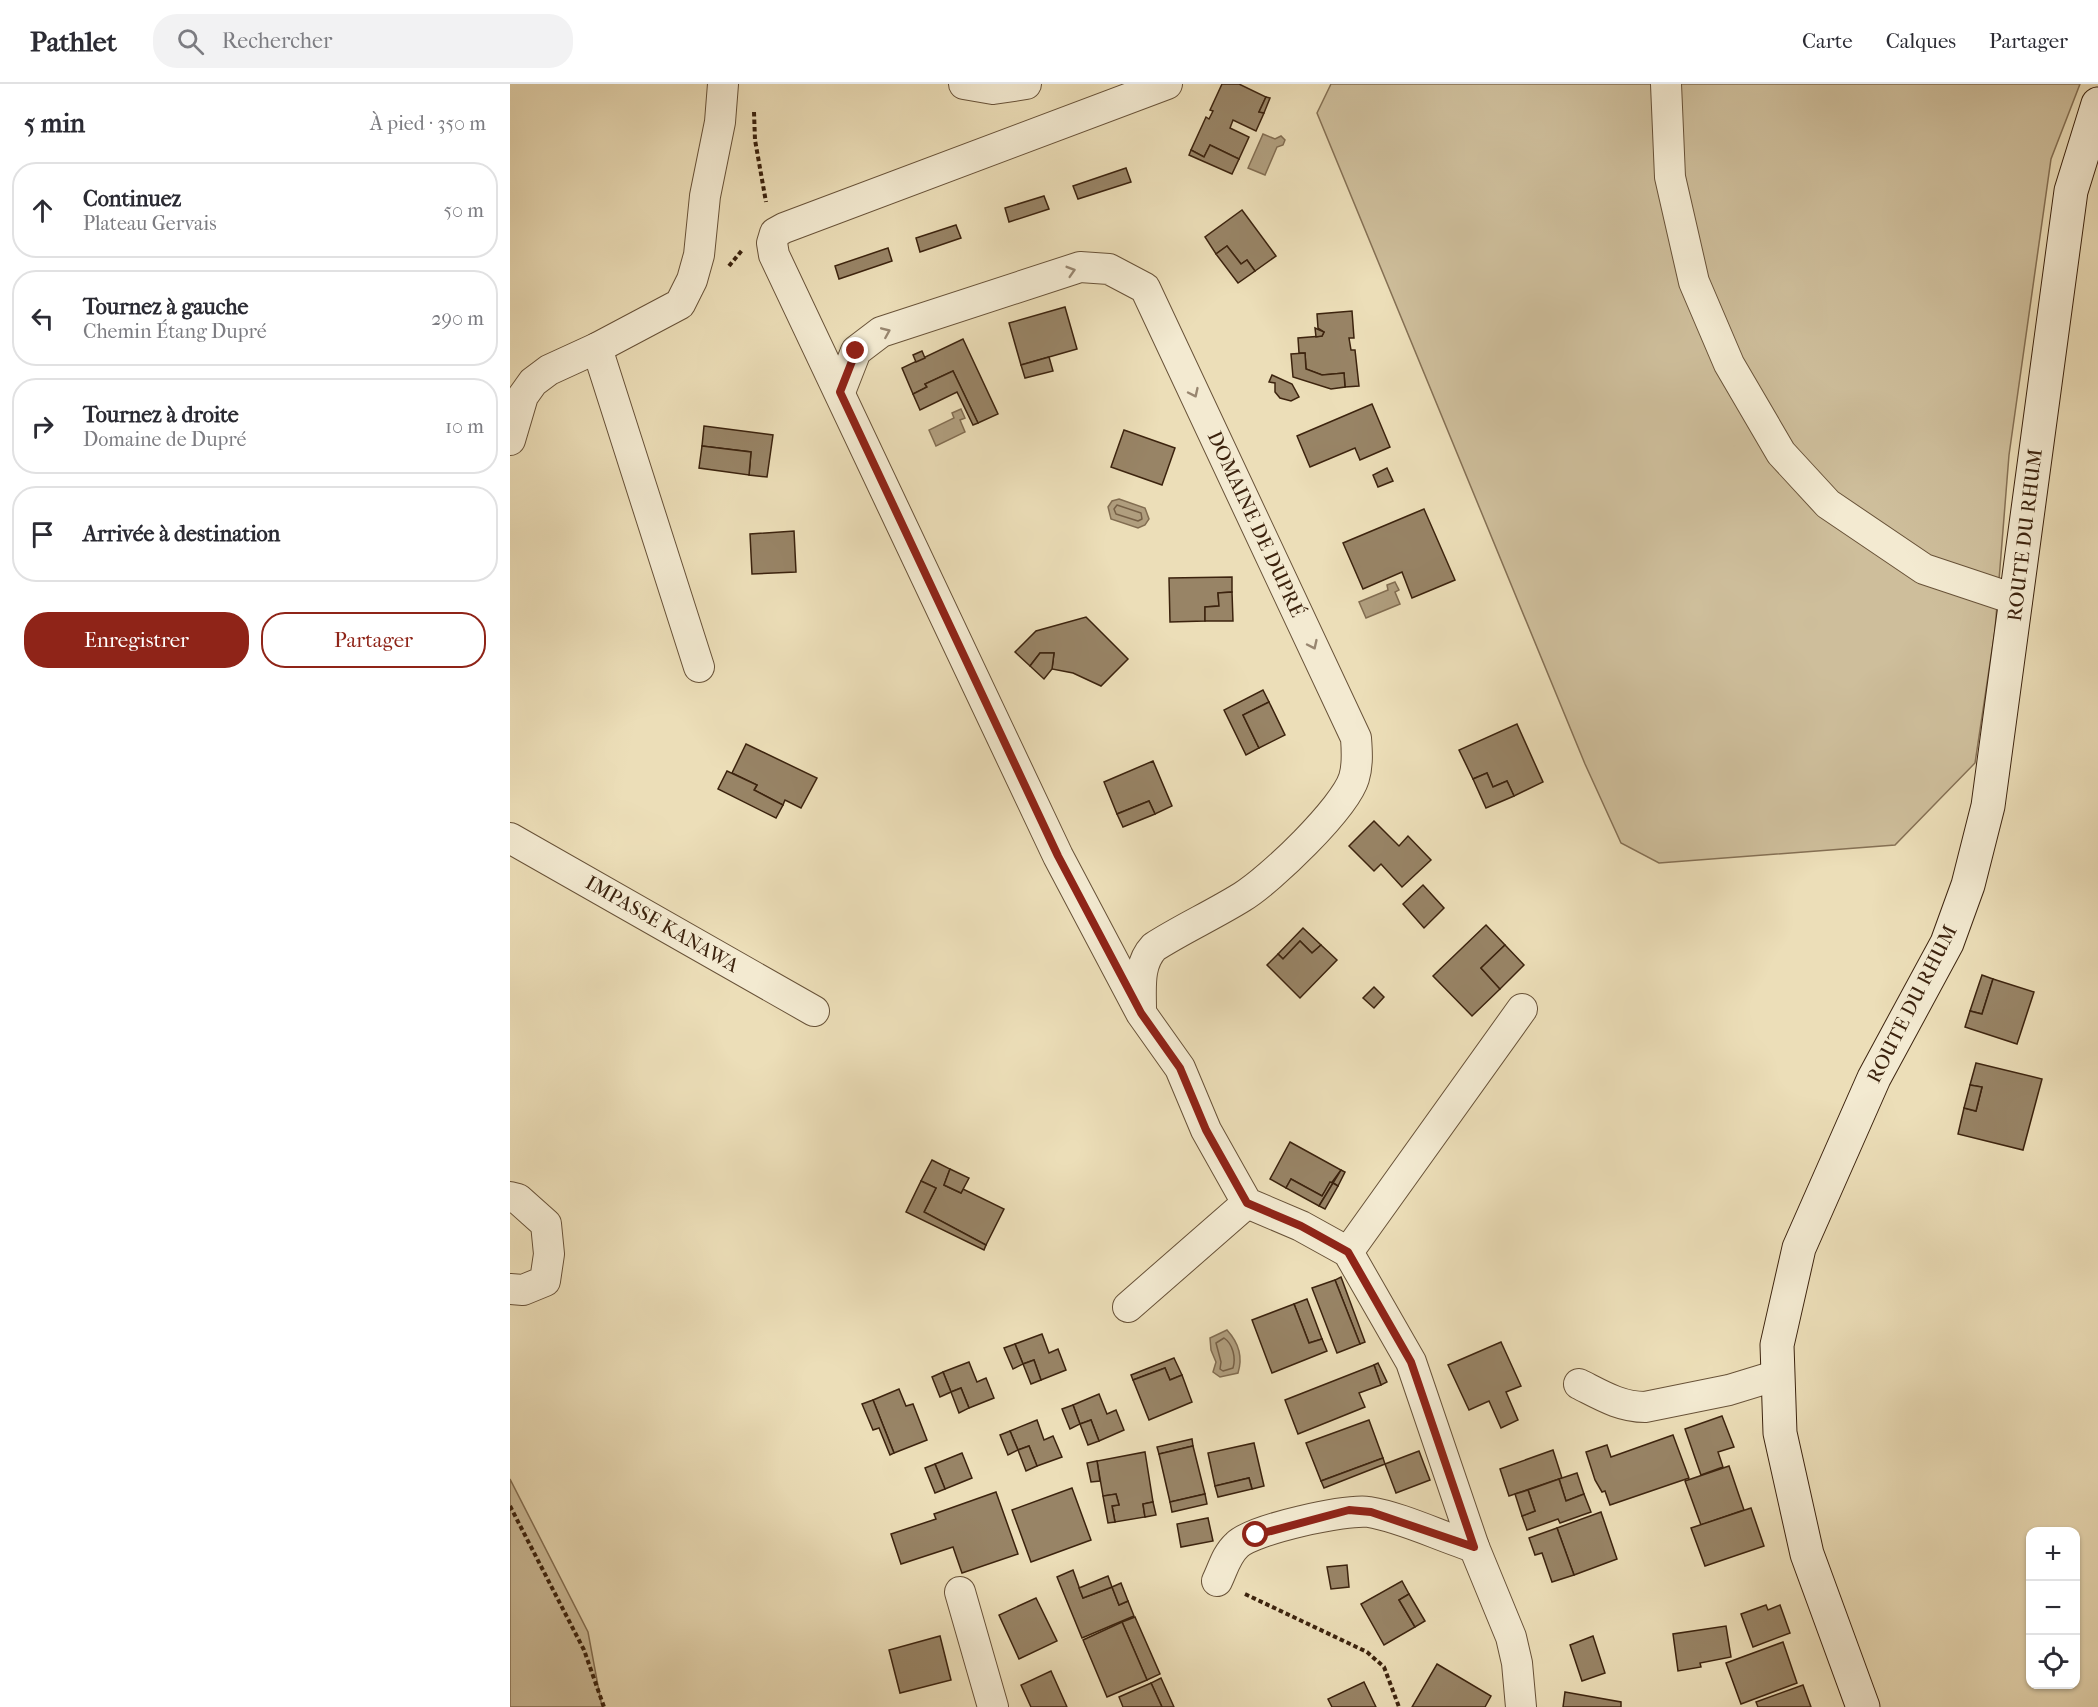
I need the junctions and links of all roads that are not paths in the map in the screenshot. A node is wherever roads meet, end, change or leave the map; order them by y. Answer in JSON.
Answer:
{"nodes":[{"id":1,"x":723,"y":84,"type":"edge"},
{"id":2,"x":964,"y":84,"type":"edge"},
{"id":3,"x":1026,"y":84,"type":"edge"},
{"id":4,"x":1167,"y":84,"type":"edge"},
{"id":5,"x":1666,"y":84,"type":"edge"},
{"id":6,"x":2098,"y":104,"type":"edge"},
{"id":7,"x":597,"y":348,"type":"junction"},
{"id":8,"x":840,"y":392,"type":"junction"},
{"id":9,"x":510,"y":441,"type":"edge"},
{"id":10,"x":2017,"y":600,"type":"junction"},
{"id":11,"x":699,"y":667,"type":"dead end"},
{"id":12,"x":510,"y":838,"type":"edge"},
{"id":13,"x":1522,"y":1009,"type":"dead end"},
{"id":14,"x":814,"y":1011,"type":"dead end"},
{"id":15,"x":1141,"y":1013,"type":"junction"},
{"id":16,"x":510,"y":1197,"type":"edge"},
{"id":17,"x":1247,"y":1203,"type":"junction"},
{"id":18,"x":1348,"y":1252,"type":"junction"},
{"id":19,"x":510,"y":1289,"type":"edge"},
{"id":20,"x":1128,"y":1307,"type":"dead end"},
{"id":21,"x":1778,"y":1375,"type":"junction"},
{"id":22,"x":1580,"y":1384,"type":"dead end"},
{"id":23,"x":1474,"y":1547,"type":"junction"},
{"id":24,"x":1217,"y":1581,"type":"road end"},
{"id":25,"x":960,"y":1592,"type":"dead end"},
{"id":26,"x":993,"y":1707,"type":"edge"},
{"id":27,"x":1521,"y":1707,"type":"edge"},
{"id":28,"x":1863,"y":1707,"type":"edge"}],
"edges":[{"from":1,"to":7,"type":"street"},
{"from":2,"to":3,"type":"street"},
{"from":4,"to":8,"type":"street"},
{"from":5,"to":10,"type":"street"},
{"from":6,"to":10,"type":"street","name":"ROUTE DU RHUM"},
{"from":7,"to":9,"type":"street"},
{"from":7,"to":11,"type":"street"},
{"from":8,"to":15,"type":"street"},
{"from":8,"to":15,"type":"street","name":"DOMAINE DE DUPRÉ","one_way":true},
{"from":10,"to":21,"type":"street","name":"ROUTE DU RHUM"},
{"from":12,"to":14,"type":"street","name":"IMPASSE KANAWA"},
{"from":13,"to":18,"type":"street"},
{"from":15,"to":17,"type":"street"},
{"from":16,"to":19,"type":"street"},
{"from":17,"to":18,"type":"street"},
{"from":17,"to":20,"type":"street"},
{"from":18,"to":23,"type":"street"},
{"from":21,"to":22,"type":"street"},
{"from":21,"to":28,"type":"street","name":"ROUTE DU RHUM"},
{"from":23,"to":24,"type":"street"},
{"from":23,"to":27,"type":"street"},
{"from":25,"to":26,"type":"street"}]}
